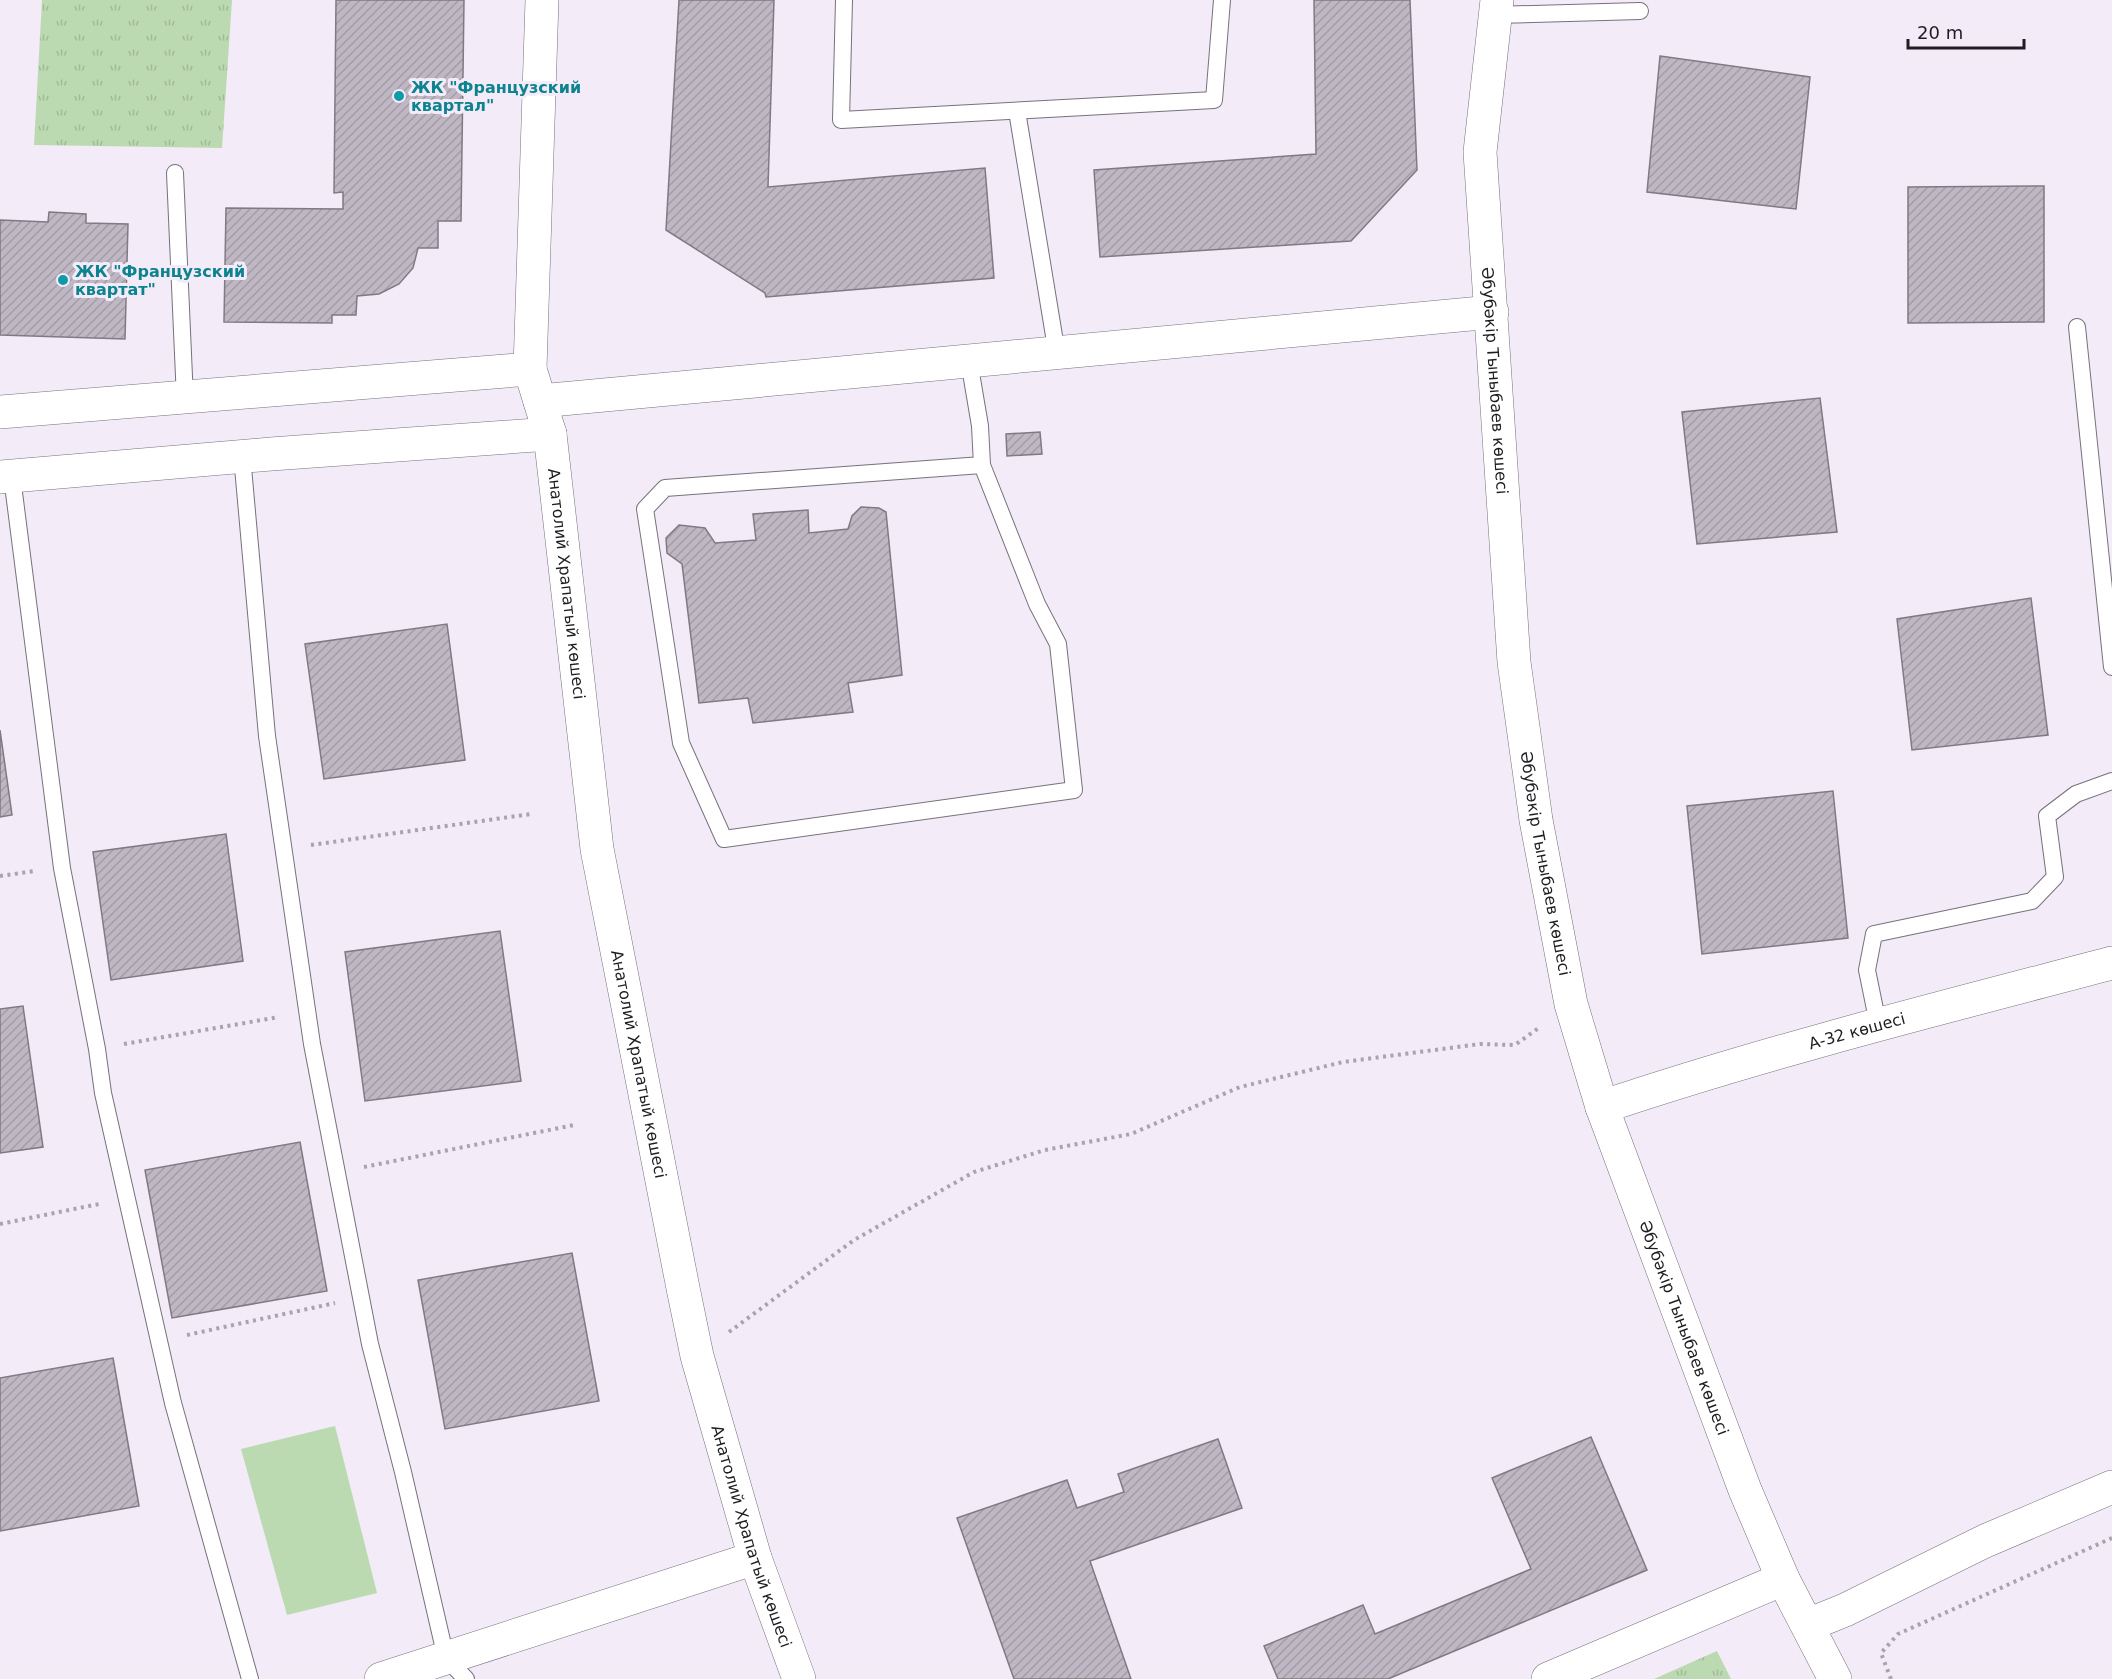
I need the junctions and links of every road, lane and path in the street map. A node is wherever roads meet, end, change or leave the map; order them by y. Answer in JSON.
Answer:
{"nodes":[{"id":1,"x":542,"y":0,"type":"edge"},
{"id":2,"x":844,"y":0,"type":"edge"},
{"id":3,"x":1222,"y":0,"type":"edge"},
{"id":4,"x":1495,"y":7,"type":"edge"},
{"id":5,"x":1640,"y":12,"type":"dead end"},
{"id":6,"x":1017,"y":111,"type":"junction"},
{"id":7,"x":175,"y":173,"type":"dead end"},
{"id":8,"x":1492,"y":312,"type":"junction"},
{"id":9,"x":2077,"y":327,"type":"dead end"},
{"id":10,"x":1057,"y":354,"type":"junction"},
{"id":11,"x":969,"y":361,"type":"junction"},
{"id":12,"x":530,"y":369,"type":"junction"},
{"id":13,"x":185,"y":399,"type":"junction"},
{"id":14,"x":540,"y":401,"type":"junction"},
{"id":15,"x":0,"y":412,"type":"edge"},
{"id":16,"x":550,"y":434,"type":"junction"},
{"id":17,"x":242,"y":456,"type":"junction"},
{"id":18,"x":982,"y":465,"type":"junction"},
{"id":19,"x":6,"y":477,"type":"edge"},
{"id":20,"x":2112,"y":667,"type":"edge"},
{"id":21,"x":2112,"y":781,"type":"edge"},
{"id":22,"x":531,"y":814,"type":"dead end"},
{"id":23,"x":283,"y":848,"type":"junction"},
{"id":24,"x":2112,"y":963,"type":"edge"},
{"id":25,"x":1571,"y":1005,"type":"junction"},
{"id":26,"x":307,"y":1012,"type":"junction"},
{"id":27,"x":1878,"y":1024,"type":"junction"},
{"id":28,"x":97,"y":1049,"type":"junction"},
{"id":29,"x":1602,"y":1107,"type":"junction"},
{"id":30,"x":574,"y":1125,"type":"dead end"},
{"id":31,"x":336,"y":1172,"type":"junction"},
{"id":32,"x":127,"y":1199,"type":"junction"},
{"id":33,"x":0,"y":1224,"type":"edge"},
{"id":34,"x":361,"y":1297,"type":"junction"},
{"id":35,"x":160,"y":1341,"type":"junction"},
{"id":36,"x":698,"y":1356,"type":"junction"},
{"id":37,"x":2112,"y":1487,"type":"edge"},
{"id":38,"x":2112,"y":1538,"type":"edge"},
{"id":39,"x":755,"y":1558,"type":"junction"},
{"id":40,"x":1783,"y":1579,"type":"junction"},
{"id":41,"x":1808,"y":1625,"type":"junction"},
{"id":42,"x":456,"y":1669,"type":"edge"},
{"id":43,"x":250,"y":1679,"type":"edge"},
{"id":44,"x":381,"y":1679,"type":"edge"},
{"id":45,"x":799,"y":1679,"type":"edge"},
{"id":46,"x":1548,"y":1679,"type":"edge"},
{"id":47,"x":1835,"y":1679,"type":"edge"},
{"id":48,"x":1892,"y":1679,"type":"edge"}],
"edges":[{"from":1,"to":12,"type":"street","name":"Анатолий Храпатый көшесі"},
{"from":2,"to":6,"type":"lane"},
{"from":3,"to":6,"type":"lane"},
{"from":4,"to":5,"type":"lane"},
{"from":4,"to":8,"type":"street","name":"Әбубәкір Тыныбаев көшесі"},
{"from":6,"to":10,"type":"lane"},
{"from":7,"to":13,"type":"lane"},
{"from":8,"to":10,"type":"street"},
{"from":8,"to":25,"type":"street","name":"Әбубәкір Тыныбаев көшесі"},
{"from":9,"to":20,"type":"lane"},
{"from":10,"to":11,"type":"street"},
{"from":11,"to":14,"type":"street"},
{"from":11,"to":18,"type":"lane"},
{"from":12,"to":13,"type":"street"},
{"from":12,"to":14,"type":"street","name":"Анатолий Храпатый көшесі"},
{"from":13,"to":15,"type":"street"},
{"from":14,"to":16,"type":"street","name":"Анатолий Храпатый көшесі"},
{"from":16,"to":17,"type":"street"},
{"from":16,"to":36,"type":"street","name":"Анатолий Храпатый көшесі"},
{"from":17,"to":19,"type":"street"},
{"from":17,"to":23,"type":"lane"},
{"from":18,"to":18,"type":"lane"},
{"from":19,"to":28,"type":"lane"},
{"from":21,"to":27,"type":"lane"},
{"from":22,"to":23,"type":"path"},
{"from":23,"to":26,"type":"lane"},
{"from":24,"to":27,"type":"street","name":"А-32 көшесі"},
{"from":25,"to":29,"type":"street","name":"Әбубәкір Тыныбаев көшесі"},
{"from":25,"to":36,"type":"path"},
{"from":26,"to":28,"type":"path"},
{"from":26,"to":31,"type":"lane"},
{"from":27,"to":29,"type":"street","name":"А-32 көшесі"},
{"from":28,"to":32,"type":"lane"},
{"from":29,"to":40,"type":"street","name":"Әбубәкір Тыныбаев көшесі"},
{"from":30,"to":31,"type":"path"},
{"from":31,"to":34,"type":"lane"},
{"from":32,"to":33,"type":"path"},
{"from":32,"to":35,"type":"lane"},
{"from":34,"to":35,"type":"path"},
{"from":34,"to":42,"type":"lane"},
{"from":35,"to":43,"type":"lane"},
{"from":36,"to":39,"type":"street","name":"Анатолий Храпатый көшесі"},
{"from":37,"to":41,"type":"street"},
{"from":38,"to":48,"type":"path"},
{"from":39,"to":42,"type":"street"},
{"from":39,"to":45,"type":"street","name":"Анатолий Храпатый көшесі"},
{"from":40,"to":41,"type":"street","name":"Әбубәкір Тыныбаев көшесі"},
{"from":40,"to":46,"type":"street"},
{"from":41,"to":47,"type":"street","name":"Әбубәкір Тыныбаев көшесі"},
{"from":42,"to":44,"type":"street"}]}
